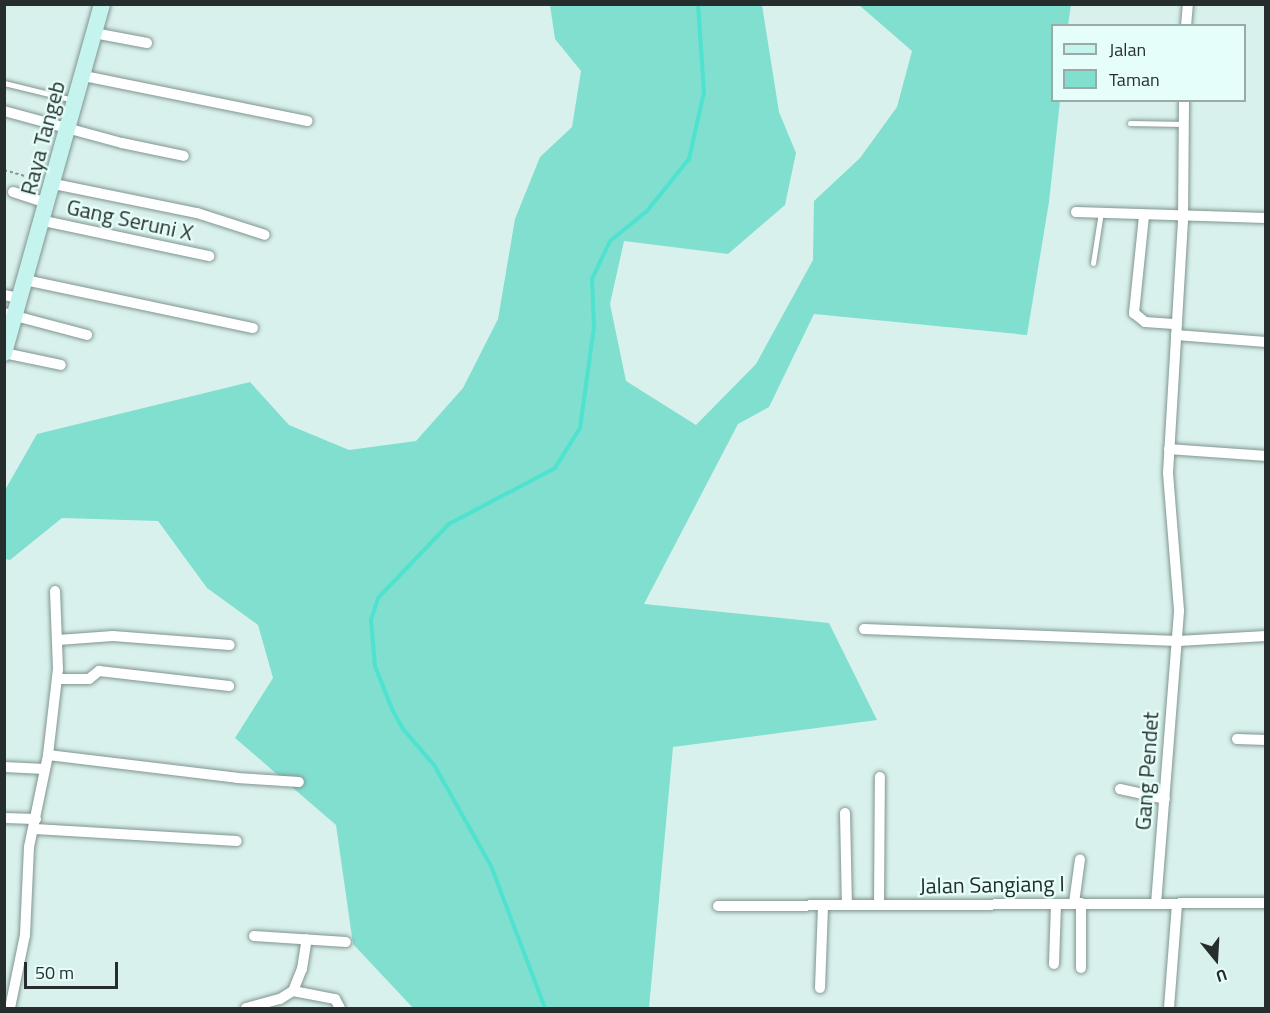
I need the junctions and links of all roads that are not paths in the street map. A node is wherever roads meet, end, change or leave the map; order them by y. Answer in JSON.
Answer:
{"nodes":[{"id":1,"x":102,"y":4,"type":"edge"},
{"id":2,"x":1188,"y":4,"type":"edge"},
{"id":3,"x":1186,"y":24,"type":"edge"},
{"id":4,"x":94,"y":33,"type":"junction"},
{"id":5,"x":147,"y":43,"type":"dead end"},
{"id":6,"x":84,"y":76,"type":"junction"},
{"id":7,"x":4,"y":83,"type":"edge"},
{"id":8,"x":78,"y":101,"type":"junction"},
{"id":9,"x":1184,"y":102,"type":"edge"},
{"id":10,"x":4,"y":111,"type":"edge"},
{"id":11,"x":308,"y":121,"type":"dead end"},
{"id":12,"x":1130,"y":123,"type":"dead end"},
{"id":13,"x":1184,"y":124,"type":"junction"},
{"id":14,"x":70,"y":126,"type":"junction"},
{"id":15,"x":184,"y":156,"type":"dead end"},
{"id":16,"x":54,"y":183,"type":"junction"},
{"id":17,"x":13,"y":192,"type":"dead end"},
{"id":18,"x":40,"y":201,"type":"dead end"},
{"id":19,"x":1076,"y":212,"type":"dead end"},
{"id":20,"x":1101,"y":213,"type":"junction"},
{"id":21,"x":1144,"y":216,"type":"junction"},
{"id":22,"x":1183,"y":218,"type":"junction"},
{"id":23,"x":1266,"y":218,"type":"edge"},
{"id":24,"x":44,"y":221,"type":"junction"},
{"id":25,"x":265,"y":235,"type":"dead end"},
{"id":26,"x":209,"y":256,"type":"dead end"},
{"id":27,"x":1094,"y":263,"type":"dead end"},
{"id":28,"x":26,"y":280,"type":"junction"},
{"id":29,"x":12,"y":296,"type":"edge"},
{"id":30,"x":9,"y":322,"type":"edge"},
{"id":31,"x":253,"y":328,"type":"dead end"},
{"id":32,"x":1176,"y":330,"type":"junction"},
{"id":33,"x":87,"y":335,"type":"dead end"},
{"id":34,"x":1266,"y":342,"type":"edge"},
{"id":35,"x":4,"y":353,"type":"edge"},
{"id":36,"x":62,"y":365,"type":"dead end"},
{"id":37,"x":1169,"y":449,"type":"junction"},
{"id":38,"x":1266,"y":456,"type":"edge"},
{"id":39,"x":55,"y":591,"type":"dead end"},
{"id":40,"x":864,"y":628,"type":"dead end"},
{"id":41,"x":1266,"y":636,"type":"edge"},
{"id":42,"x":58,"y":640,"type":"junction"},
{"id":43,"x":1178,"y":640,"type":"junction"},
{"id":44,"x":230,"y":645,"type":"dead end"},
{"id":45,"x":57,"y":679,"type":"junction"},
{"id":46,"x":229,"y":686,"type":"dead end"},
{"id":47,"x":1237,"y":739,"type":"dead end"},
{"id":48,"x":1266,"y":740,"type":"edge"},
{"id":49,"x":48,"y":755,"type":"junction"},
{"id":50,"x":4,"y":767,"type":"edge"},
{"id":51,"x":45,"y":769,"type":"junction"},
{"id":52,"x":880,"y":777,"type":"dead end"},
{"id":53,"x":299,"y":782,"type":"dead end"},
{"id":54,"x":1120,"y":789,"type":"dead end"},
{"id":55,"x":1165,"y":799,"type":"junction"},
{"id":56,"x":845,"y":813,"type":"dead end"},
{"id":57,"x":4,"y":818,"type":"edge"},
{"id":58,"x":36,"y":824,"type":"junction"},
{"id":59,"x":237,"y":841,"type":"dead end"},
{"id":60,"x":1080,"y":859,"type":"dead end"},
{"id":61,"x":1078,"y":903,"type":"junction"},
{"id":62,"x":1156,"y":903,"type":"junction"},
{"id":63,"x":1266,"y":903,"type":"edge"},
{"id":64,"x":1056,"y":904,"type":"junction"},
{"id":65,"x":1177,"y":904,"type":"junction"},
{"id":66,"x":823,"y":905,"type":"junction"},
{"id":67,"x":847,"y":905,"type":"junction"},
{"id":68,"x":879,"y":905,"type":"junction"},
{"id":69,"x":718,"y":906,"type":"dead end"},
{"id":70,"x":254,"y":936,"type":"dead end"},
{"id":71,"x":307,"y":939,"type":"junction"},
{"id":72,"x":346,"y":942,"type":"dead end"},
{"id":73,"x":1054,"y":964,"type":"dead end"},
{"id":74,"x":1081,"y":968,"type":"dead end"},
{"id":75,"x":820,"y":988,"type":"dead end"},
{"id":76,"x":293,"y":991,"type":"junction"},
{"id":77,"x":279,"y":1004,"type":"edge"},
{"id":78,"x":10,"y":1008,"type":"edge"},
{"id":79,"x":246,"y":1008,"type":"edge"},
{"id":80,"x":340,"y":1008,"type":"edge"},
{"id":81,"x":1168,"y":1008,"type":"edge"}],
"edges":[{"from":1,"to":4,"type":"street","name":"Raya Tangeb"},
{"from":2,"to":3,"type":"street"},
{"from":4,"to":5,"type":"street"},
{"from":4,"to":6,"type":"street","name":"Raya Tangeb"},
{"from":6,"to":8,"type":"street","name":"Raya Tangeb"},
{"from":6,"to":11,"type":"street"},
{"from":7,"to":8,"type":"lane"},
{"from":8,"to":14,"type":"street","name":"Raya Tangeb"},
{"from":9,"to":13,"type":"street","name":"Gang Pendet"},
{"from":10,"to":14,"type":"street"},
{"from":12,"to":13,"type":"lane"},
{"from":13,"to":22,"type":"street","name":"Gang Pendet"},
{"from":14,"to":15,"type":"street"},
{"from":14,"to":16,"type":"street","name":"Raya Tangeb"},
{"from":16,"to":24,"type":"street","name":"Raya Tangeb"},
{"from":16,"to":25,"type":"street"},
{"from":17,"to":18,"type":"street"},
{"from":19,"to":20,"type":"street"},
{"from":20,"to":21,"type":"street"},
{"from":20,"to":27,"type":"lane"},
{"from":21,"to":22,"type":"street"},
{"from":21,"to":32,"type":"street"},
{"from":22,"to":23,"type":"street"},
{"from":22,"to":32,"type":"street","name":"Gang Pendet"},
{"from":24,"to":26,"type":"street","name":"Gang Seruni X"},
{"from":24,"to":28,"type":"street","name":"Raya Tangeb"},
{"from":28,"to":29,"type":"street","name":"Raya Tangeb"},
{"from":28,"to":31,"type":"street"},
{"from":29,"to":30,"type":"street","name":"Raya Tangeb"},
{"from":30,"to":33,"type":"street"},
{"from":30,"to":35,"type":"street","name":"Raya Tangeb"},
{"from":32,"to":34,"type":"street"},
{"from":32,"to":37,"type":"street","name":"Gang Pendet"},
{"from":35,"to":36,"type":"street"},
{"from":37,"to":38,"type":"street"},
{"from":37,"to":43,"type":"street","name":"Gang Pendet"},
{"from":39,"to":42,"type":"street"},
{"from":40,"to":43,"type":"street"},
{"from":41,"to":43,"type":"street"},
{"from":42,"to":44,"type":"street"},
{"from":42,"to":45,"type":"street"},
{"from":43,"to":55,"type":"street","name":"Gang Pendet"},
{"from":45,"to":46,"type":"street"},
{"from":45,"to":49,"type":"street"},
{"from":47,"to":48,"type":"street"},
{"from":49,"to":51,"type":"street"},
{"from":49,"to":53,"type":"street"},
{"from":50,"to":51,"type":"street"},
{"from":51,"to":58,"type":"street"},
{"from":52,"to":68,"type":"street"},
{"from":54,"to":55,"type":"street"},
{"from":55,"to":62,"type":"street","name":"Gang Pendet"},
{"from":56,"to":67,"type":"street"},
{"from":57,"to":58,"type":"street"},
{"from":58,"to":59,"type":"street"},
{"from":58,"to":78,"type":"street"},
{"from":60,"to":61,"type":"street"},
{"from":61,"to":62,"type":"street","name":"Jalan Sangiang I"},
{"from":61,"to":64,"type":"street","name":"Jalan Sangiang I"},
{"from":61,"to":74,"type":"street"},
{"from":62,"to":65,"type":"street","name":"Jalan Sangiang I"},
{"from":63,"to":65,"type":"street","name":"Jalan Sangiang I"},
{"from":64,"to":68,"type":"street","name":"Jalan Sangiang I"},
{"from":64,"to":73,"type":"street"},
{"from":65,"to":81,"type":"street"},
{"from":66,"to":67,"type":"street","name":"Jalan Sangiang I"},
{"from":66,"to":69,"type":"street","name":"Jalan Sangiang I"},
{"from":66,"to":75,"type":"street"},
{"from":67,"to":68,"type":"street","name":"Jalan Sangiang I"},
{"from":70,"to":71,"type":"street"},
{"from":71,"to":72,"type":"street"},
{"from":71,"to":76,"type":"street"},
{"from":76,"to":77,"type":"street"},
{"from":76,"to":80,"type":"street"},
{"from":77,"to":79,"type":"street"}]}
